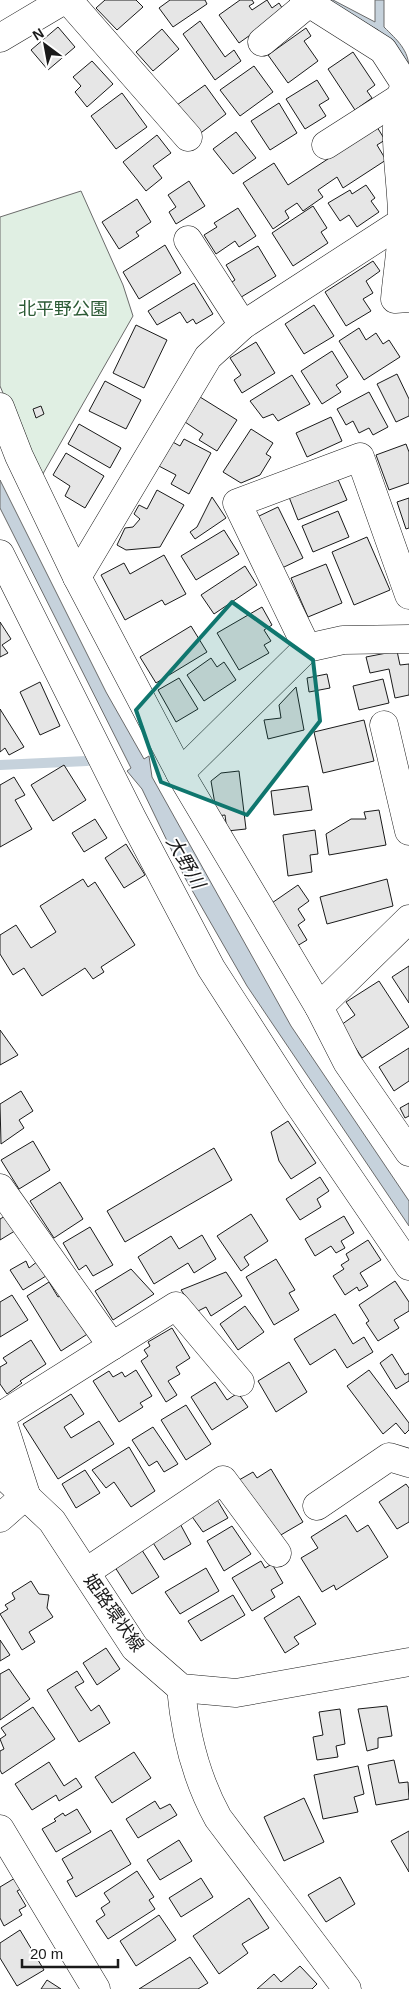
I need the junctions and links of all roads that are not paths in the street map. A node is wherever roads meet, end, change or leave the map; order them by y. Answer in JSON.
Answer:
{"nodes":[{"id":1,"x":66,"y":0,"type":"edge"},
{"id":2,"x":307,"y":1,"type":"edge"},
{"id":3,"x":0,"y":38,"type":"edge"},
{"id":4,"x":262,"y":42,"type":"dead end"},
{"id":5,"x":404,"y":90,"type":"edge"},
{"id":6,"x":188,"y":137,"type":"dead end"},
{"id":7,"x":326,"y":145,"type":"dead end"},
{"id":8,"x":402,"y":222,"type":"junction"},
{"id":9,"x":188,"y":240,"type":"dead end"},
{"id":10,"x":409,"y":298,"type":"edge"},
{"id":11,"x":243,"y":325,"type":"junction"},
{"id":12,"x":0,"y":407,"type":"edge"},
{"id":13,"x":0,"y":554,"type":"edge"},
{"id":14,"x":76,"y":577,"type":"junction"},
{"id":15,"x":409,"y":595,"type":"edge"},
{"id":16,"x":409,"y":639,"type":"edge"},
{"id":17,"x":307,"y":648,"type":"junction"},
{"id":18,"x":384,"y":725,"type":"dead end"},
{"id":19,"x":180,"y":773,"type":"junction"},
{"id":20,"x":409,"y":831,"type":"edge"},
{"id":21,"x":409,"y":919,"type":"edge"},
{"id":22,"x":318,"y":1006,"type":"junction"},
{"id":23,"x":409,"y":1152,"type":"edge"},
{"id":24,"x":0,"y":1188,"type":"edge"},
{"id":25,"x":409,"y":1266,"type":"edge"},
{"id":26,"x":112,"y":1346,"type":"junction"},
{"id":27,"x":240,"y":1382,"type":"dead end"},
{"id":28,"x":1,"y":1415,"type":"edge"},
{"id":29,"x":409,"y":1463,"type":"edge"},
{"id":30,"x":0,"y":1472,"type":"edge"},
{"id":31,"x":26,"y":1495,"type":"junction"},
{"id":32,"x":317,"y":1506,"type":"dead end"},
{"id":33,"x":0,"y":1518,"type":"edge"},
{"id":34,"x":276,"y":1553,"type":"dead end"},
{"id":35,"x":86,"y":1572,"type":"junction"},
{"id":36,"x":409,"y":1662,"type":"edge"},
{"id":37,"x":181,"y":1688,"type":"junction"},
{"id":38,"x":0,"y":1829,"type":"edge"},
{"id":39,"x":96,"y":1989,"type":"edge"},
{"id":40,"x":347,"y":1989,"type":"edge"}],
"edges":[{"from":1,"to":3,"type":"street"},
{"from":1,"to":6,"type":"street"},
{"from":2,"to":4,"type":"street"},
{"from":2,"to":5,"type":"street"},
{"from":5,"to":7,"type":"street"},
{"from":5,"to":8,"type":"street"},
{"from":8,"to":10,"type":"street"},
{"from":8,"to":11,"type":"street"},
{"from":9,"to":11,"type":"street"},
{"from":11,"to":14,"type":"street"},
{"from":12,"to":14,"type":"street"},
{"from":13,"to":25,"type":"street"},
{"from":14,"to":19,"type":"street"},
{"from":15,"to":17,"type":"street"},
{"from":16,"to":17,"type":"street"},
{"from":17,"to":19,"type":"street"},
{"from":18,"to":20,"type":"street"},
{"from":19,"to":22,"type":"street"},
{"from":21,"to":22,"type":"street"},
{"from":22,"to":23,"type":"street"},
{"from":24,"to":26,"type":"street"},
{"from":26,"to":27,"type":"street"},
{"from":26,"to":28,"type":"street"},
{"from":28,"to":31,"type":"street"},
{"from":29,"to":32,"type":"street"},
{"from":30,"to":31,"type":"street","name":"姫路環状線"},
{"from":31,"to":33,"type":"street"},
{"from":31,"to":35,"type":"street","name":"姫路環状線"},
{"from":34,"to":35,"type":"street"},
{"from":35,"to":37,"type":"street","name":"姫路環状線"},
{"from":36,"to":37,"type":"street"},
{"from":37,"to":40,"type":"street"},
{"from":38,"to":39,"type":"street"}]}
